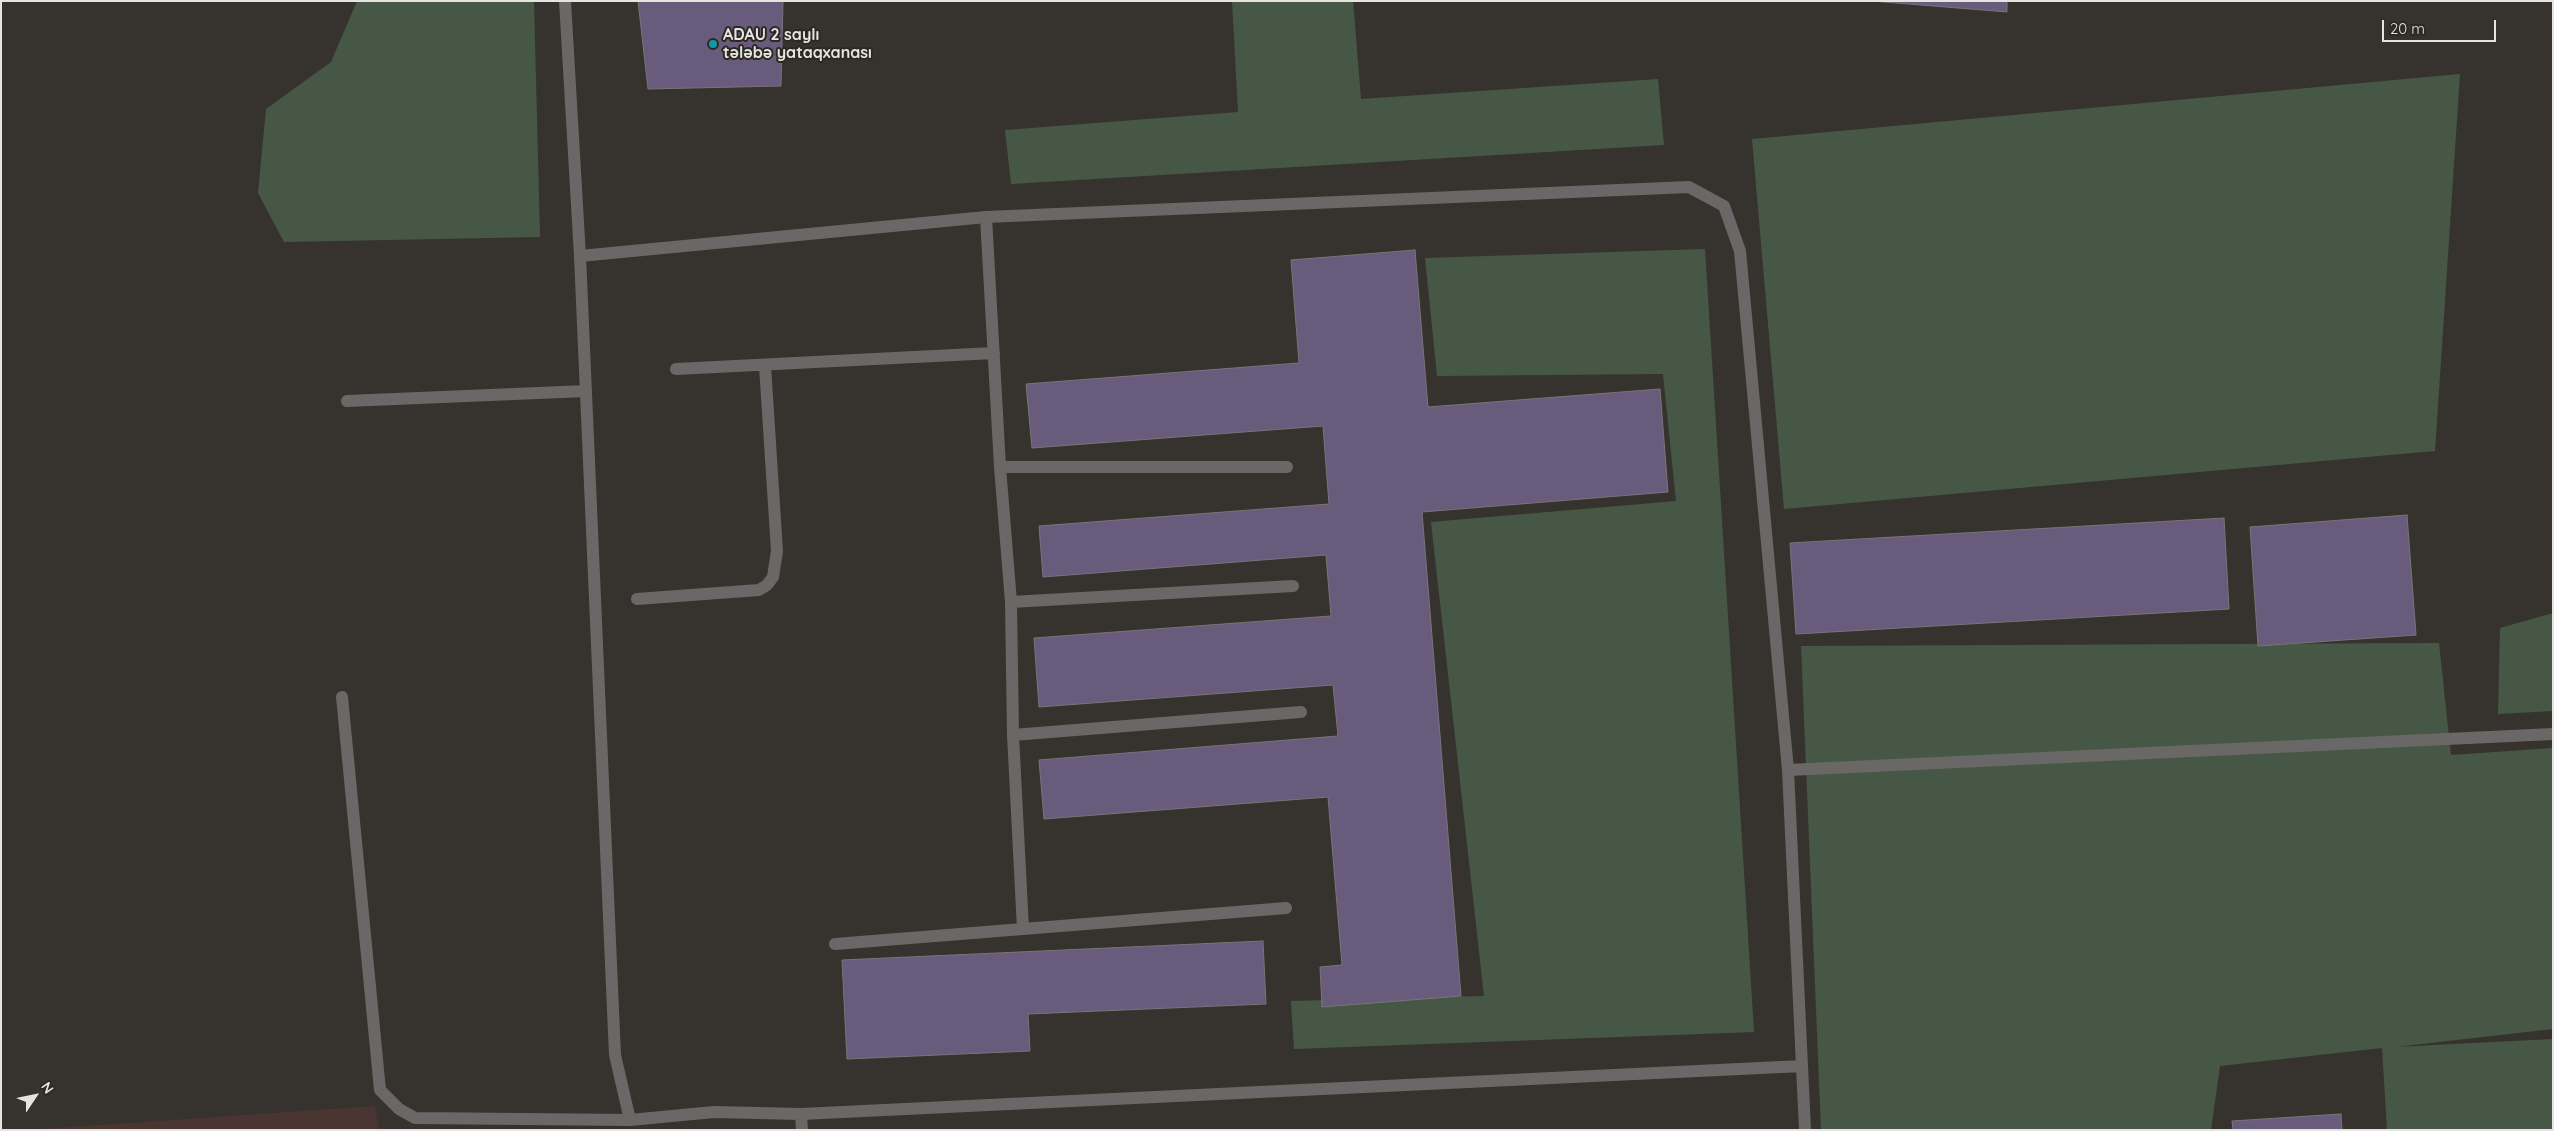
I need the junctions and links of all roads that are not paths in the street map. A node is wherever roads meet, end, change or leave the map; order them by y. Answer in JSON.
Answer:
{"nodes":[{"id":1,"x":565,"y":1,"type":"edge"},
{"id":2,"x":986,"y":217,"type":"junction"},
{"id":3,"x":580,"y":256,"type":"junction"},
{"id":4,"x":994,"y":353,"type":"junction"},
{"id":5,"x":765,"y":366,"type":"junction"},
{"id":6,"x":676,"y":369,"type":"dead end"},
{"id":7,"x":586,"y":391,"type":"junction"},
{"id":8,"x":347,"y":401,"type":"dead end"},
{"id":9,"x":1000,"y":467,"type":"junction"},
{"id":10,"x":1287,"y":467,"type":"dead end"},
{"id":11,"x":1293,"y":586,"type":"dead end"},
{"id":12,"x":637,"y":599,"type":"dead end"},
{"id":13,"x":1011,"y":602,"type":"junction"},
{"id":14,"x":342,"y":697,"type":"dead end"},
{"id":15,"x":1301,"y":712,"type":"dead end"},
{"id":16,"x":2553,"y":734,"type":"edge"},
{"id":17,"x":1013,"y":735,"type":"junction"},
{"id":18,"x":1788,"y":770,"type":"junction"},
{"id":19,"x":1286,"y":908,"type":"dead end"},
{"id":20,"x":1023,"y":929,"type":"junction"},
{"id":21,"x":835,"y":944,"type":"dead end"},
{"id":22,"x":1802,"y":1066,"type":"junction"},
{"id":23,"x":801,"y":1114,"type":"junction"},
{"id":24,"x":630,"y":1120,"type":"junction"},
{"id":25,"x":802,"y":1130,"type":"edge"},
{"id":26,"x":1805,"y":1130,"type":"edge"}],
"edges":[{"from":1,"to":3,"type":"street"},
{"from":2,"to":3,"type":"street"},
{"from":2,"to":4,"type":"street"},
{"from":2,"to":18,"type":"street"},
{"from":3,"to":7,"type":"street"},
{"from":4,"to":5,"type":"street"},
{"from":4,"to":9,"type":"street"},
{"from":5,"to":6,"type":"street"},
{"from":5,"to":12,"type":"street"},
{"from":7,"to":8,"type":"street"},
{"from":7,"to":24,"type":"street"},
{"from":9,"to":10,"type":"street"},
{"from":9,"to":13,"type":"street"},
{"from":11,"to":13,"type":"street"},
{"from":13,"to":17,"type":"street"},
{"from":14,"to":24,"type":"street"},
{"from":15,"to":17,"type":"street"},
{"from":16,"to":18,"type":"street"},
{"from":17,"to":20,"type":"street"},
{"from":18,"to":22,"type":"street"},
{"from":19,"to":20,"type":"street"},
{"from":20,"to":21,"type":"street"},
{"from":22,"to":23,"type":"street"},
{"from":22,"to":26,"type":"street"},
{"from":23,"to":24,"type":"street"},
{"from":23,"to":25,"type":"street"}]}
